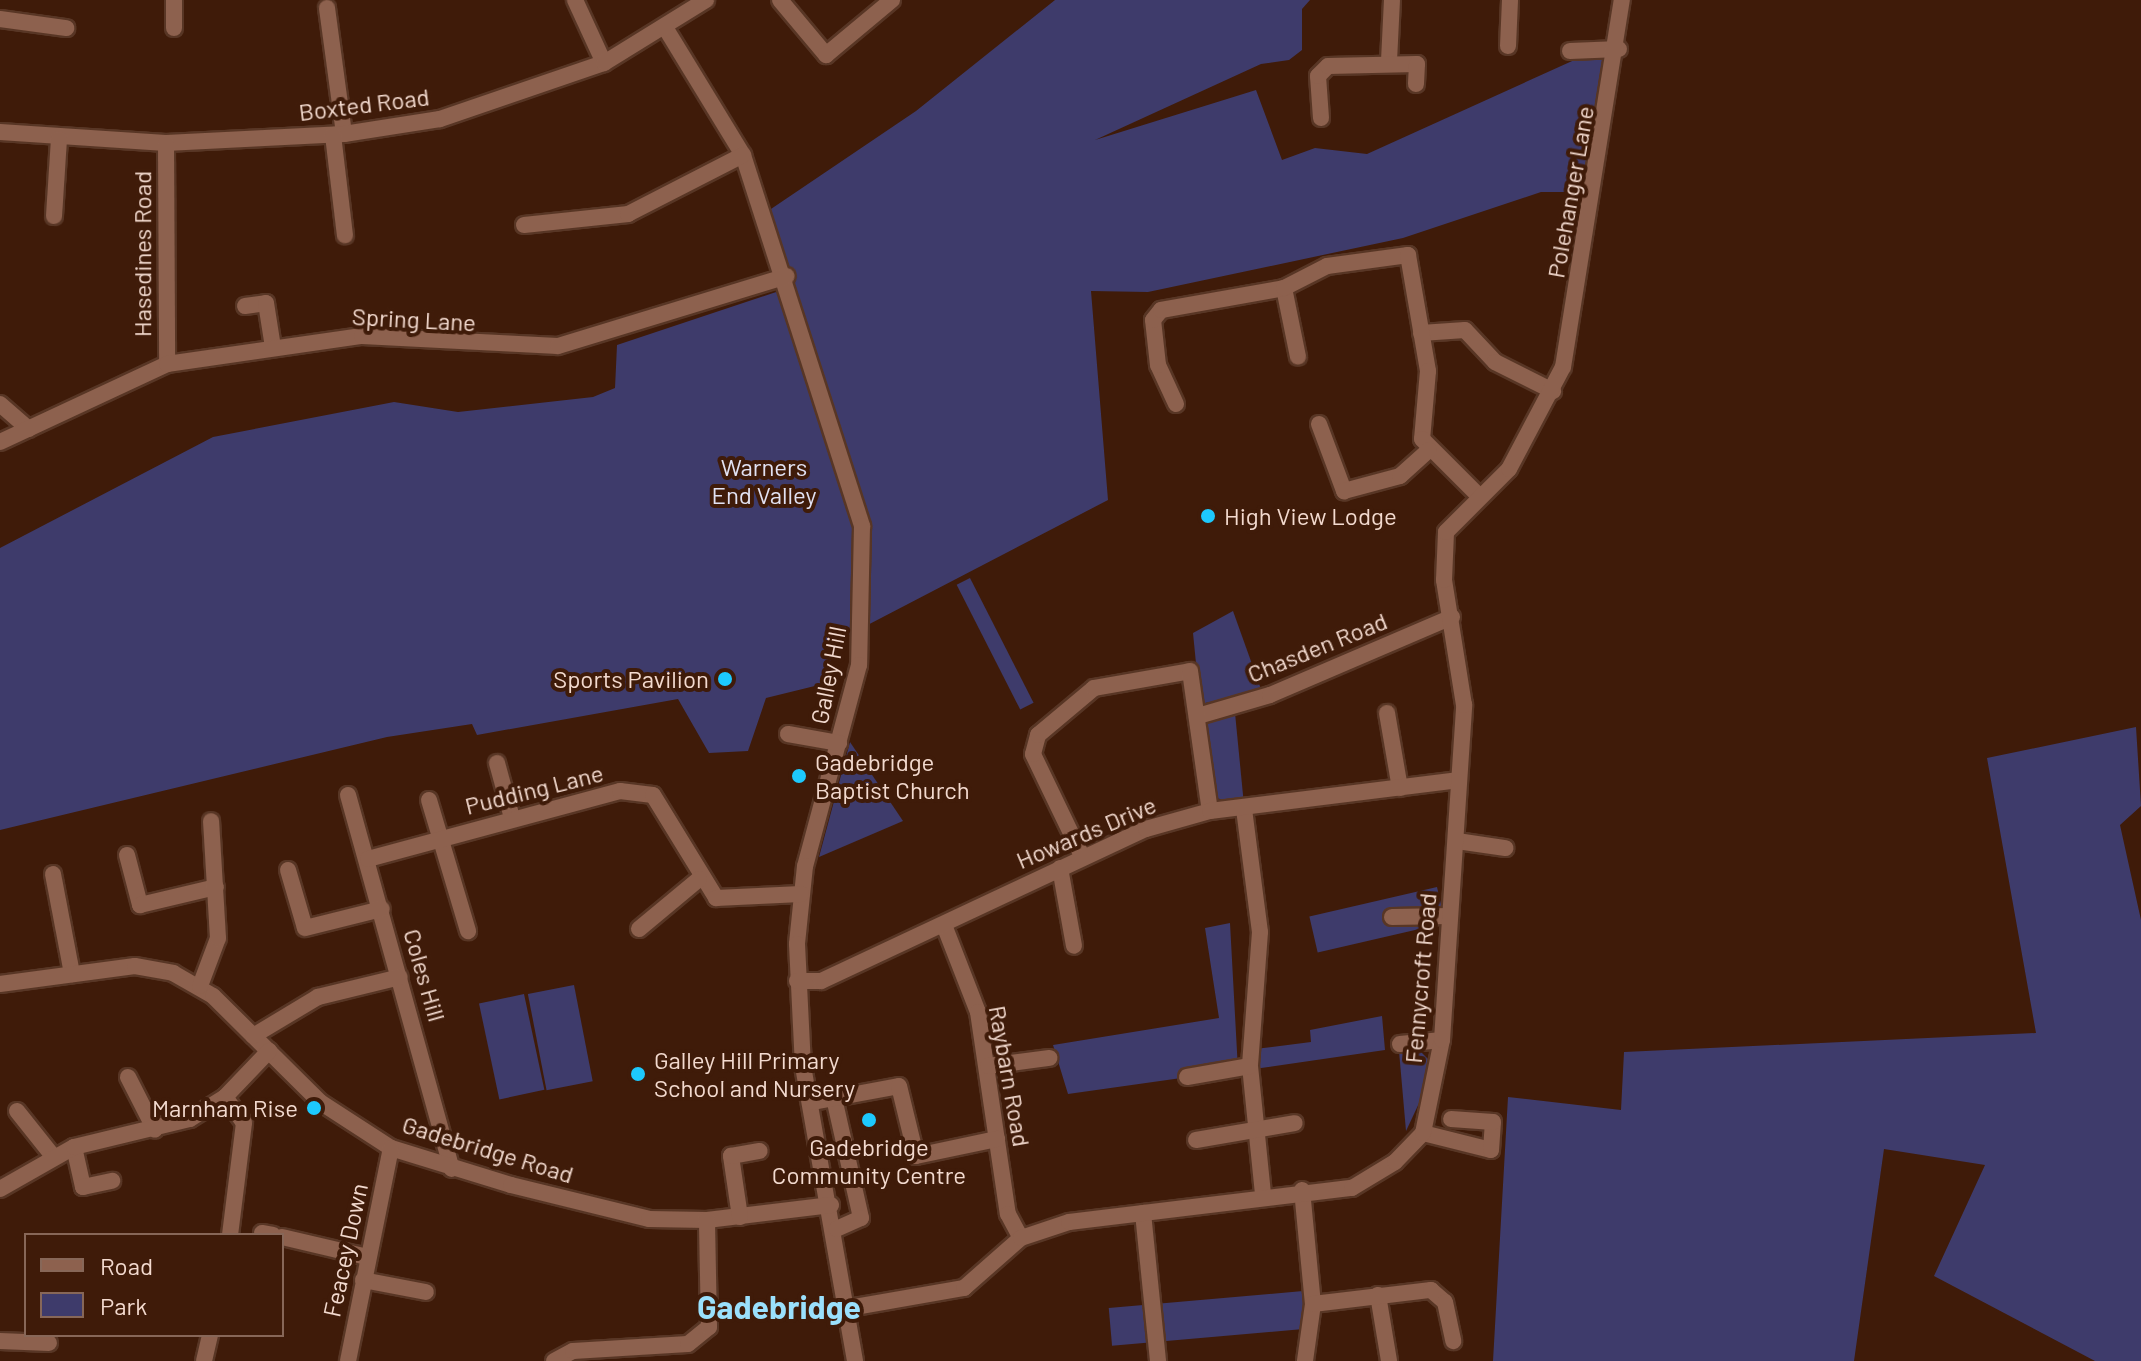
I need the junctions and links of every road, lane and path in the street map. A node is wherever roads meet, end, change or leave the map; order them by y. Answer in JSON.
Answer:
{"nodes":[{"id":1,"x":174,"y":0,"type":"edge"},
{"id":2,"x":575,"y":0,"type":"edge"},
{"id":3,"x":706,"y":0,"type":"edge"},
{"id":4,"x":780,"y":0,"type":"edge"},
{"id":5,"x":892,"y":0,"type":"edge"},
{"id":6,"x":1392,"y":0,"type":"edge"},
{"id":7,"x":1510,"y":0,"type":"edge"},
{"id":8,"x":1622,"y":0,"type":"edge"},
{"id":9,"x":327,"y":8,"type":"dead end"},
{"id":10,"x":0,"y":19,"type":"edge"},
{"id":11,"x":66,"y":28,"type":"dead end"},
{"id":12,"x":174,"y":28,"type":"dead end"},
{"id":13,"x":666,"y":29,"type":"junction"},
{"id":14,"x":1508,"y":46,"type":"dead end"},
{"id":15,"x":1619,"y":49,"type":"junction"},
{"id":16,"x":1570,"y":51,"type":"dead end"},
{"id":17,"x":1389,"y":61,"type":"junction"},
{"id":18,"x":604,"y":63,"type":"junction"},
{"id":19,"x":1416,"y":84,"type":"dead end"},
{"id":20,"x":1321,"y":118,"type":"dead end"},
{"id":21,"x":0,"y":132,"type":"edge"},
{"id":22,"x":338,"y":134,"type":"junction"},
{"id":23,"x":59,"y":139,"type":"junction"},
{"id":24,"x":166,"y":143,"type":"junction"},
{"id":25,"x":743,"y":155,"type":"junction"},
{"id":26,"x":54,"y":216,"type":"dead end"},
{"id":27,"x":524,"y":225,"type":"dead end"},
{"id":28,"x":345,"y":235,"type":"dead end"},
{"id":29,"x":787,"y":276,"type":"junction"},
{"id":30,"x":1284,"y":288,"type":"junction"},
{"id":31,"x":245,"y":306,"type":"dead end"},
{"id":32,"x":1421,"y":333,"type":"junction"},
{"id":33,"x":1569,"y":344,"type":"joint"},
{"id":34,"x":273,"y":347,"type":"junction"},
{"id":35,"x":1298,"y":357,"type":"dead end"},
{"id":36,"x":167,"y":364,"type":"junction"},
{"id":37,"x":1553,"y":391,"type":"junction"},
{"id":38,"x":0,"y":404,"type":"edge"},
{"id":39,"x":1176,"y":404,"type":"dead end"},
{"id":40,"x":1319,"y":424,"type":"dead end"},
{"id":41,"x":29,"y":429,"type":"junction"},
{"id":42,"x":0,"y":442,"type":"edge"},
{"id":43,"x":1429,"y":450,"type":"junction"},
{"id":44,"x":1480,"y":497,"type":"junction"},
{"id":45,"x":1452,"y":617,"type":"junction"},
{"id":46,"x":1387,"y":713,"type":"dead end"},
{"id":47,"x":1198,"y":716,"type":"junction"},
{"id":48,"x":788,"y":734,"type":"dead end"},
{"id":49,"x":839,"y":743,"type":"junction"},
{"id":50,"x":497,"y":763,"type":"dead end"},
{"id":51,"x":1459,"y":780,"type":"junction"},
{"id":52,"x":1400,"y":788,"type":"junction"},
{"id":53,"x":348,"y":795,"type":"dead end"},
{"id":54,"x":429,"y":800,"type":"dead end"},
{"id":55,"x":1244,"y":809,"type":"junction"},
{"id":56,"x":1210,"y":811,"type":"junction"},
{"id":57,"x":512,"y":818,"type":"junction"},
{"id":58,"x":211,"y":821,"type":"dead end"},
{"id":59,"x":441,"y":838,"type":"junction"},
{"id":60,"x":1457,"y":841,"type":"junction"},
{"id":61,"x":1505,"y":848,"type":"dead end"},
{"id":62,"x":127,"y":855,"type":"dead end"},
{"id":63,"x":1082,"y":856,"type":"junction"},
{"id":64,"x":368,"y":859,"type":"junction"},
{"id":65,"x":1060,"y":868,"type":"junction"},
{"id":66,"x":288,"y":870,"type":"dead end"},
{"id":67,"x":53,"y":874,"type":"dead end"},
{"id":68,"x":699,"y":879,"type":"junction"},
{"id":69,"x":216,"y":887,"type":"junction"},
{"id":70,"x":801,"y":894,"type":"junction"},
{"id":71,"x":382,"y":909,"type":"junction"},
{"id":72,"x":1450,"y":916,"type":"junction"},
{"id":73,"x":1392,"y":917,"type":"dead end"},
{"id":74,"x":944,"y":925,"type":"junction"},
{"id":75,"x":639,"y":929,"type":"dead end"},
{"id":76,"x":468,"y":931,"type":"dead end"},
{"id":77,"x":1074,"y":946,"type":"dead end"},
{"id":78,"x":72,"y":974,"type":"junction"},
{"id":79,"x":400,"y":977,"type":"junction"},
{"id":80,"x":797,"y":981,"type":"junction"},
{"id":81,"x":0,"y":984,"type":"edge"},
{"id":82,"x":200,"y":986,"type":"junction"},
{"id":83,"x":253,"y":1036,"type":"junction"},
{"id":84,"x":1442,"y":1040,"type":"junction"},
{"id":85,"x":1400,"y":1044,"type":"dead end"},
{"id":86,"x":269,"y":1051,"type":"junction"},
{"id":87,"x":1049,"y":1058,"type":"dead end"},
{"id":88,"x":988,"y":1066,"type":"junction"},
{"id":89,"x":1250,"y":1066,"type":"junction"},
{"id":90,"x":128,"y":1077,"type":"dead end"},
{"id":91,"x":1187,"y":1077,"type":"dead end"},
{"id":92,"x":225,"y":1097,"type":"junction"},
{"id":93,"x":834,"y":1098,"type":"junction"},
{"id":94,"x":813,"y":1102,"type":"junction"},
{"id":95,"x":17,"y":1111,"type":"dead end"},
{"id":96,"x":1451,"y":1119,"type":"dead end"},
{"id":97,"x":1295,"y":1123,"type":"dead end"},
{"id":98,"x":1260,"y":1128,"type":"junction"},
{"id":99,"x":155,"y":1130,"type":"junction"},
{"id":100,"x":1423,"y":1133,"type":"junction"},
{"id":101,"x":997,"y":1139,"type":"junction"},
{"id":102,"x":1196,"y":1140,"type":"dead end"},
{"id":103,"x":74,"y":1147,"type":"junction"},
{"id":104,"x":391,"y":1148,"type":"junction"},
{"id":105,"x":760,"y":1151,"type":"dead end"},
{"id":106,"x":52,"y":1155,"type":"junction"},
{"id":107,"x":452,"y":1169,"type":"junction"},
{"id":108,"x":112,"y":1181,"type":"dead end"},
{"id":109,"x":0,"y":1189,"type":"edge"},
{"id":110,"x":1302,"y":1190,"type":"junction"},
{"id":111,"x":1263,"y":1194,"type":"junction"},
{"id":112,"x":831,"y":1205,"type":"junction"},
{"id":113,"x":1143,"y":1213,"type":"junction"},
{"id":114,"x":740,"y":1217,"type":"junction"},
{"id":115,"x":707,"y":1220,"type":"junction"},
{"id":116,"x":836,"y":1229,"type":"junction"},
{"id":117,"x":230,"y":1233,"type":"edge"},
{"id":118,"x":284,"y":1237,"type":"edge"},
{"id":119,"x":1021,"y":1238,"type":"junction"},
{"id":120,"x":367,"y":1257,"type":"junction"},
{"id":121,"x":363,"y":1280,"type":"junction"},
{"id":122,"x":426,"y":1292,"type":"dead end"},
{"id":123,"x":1378,"y":1295,"type":"junction"},
{"id":124,"x":1313,"y":1304,"type":"junction"},
{"id":125,"x":849,"y":1308,"type":"junction"},
{"id":126,"x":210,"y":1337,"type":"edge"},
{"id":127,"x":49,"y":1339,"type":"edge"},
{"id":128,"x":0,"y":1341,"type":"edge"},
{"id":129,"x":1453,"y":1341,"type":"dead end"},
{"id":130,"x":50,"y":1361,"type":"edge"},
{"id":131,"x":204,"y":1361,"type":"edge"},
{"id":132,"x":348,"y":1361,"type":"edge"},
{"id":133,"x":554,"y":1361,"type":"edge"},
{"id":134,"x":855,"y":1361,"type":"edge"},
{"id":135,"x":1158,"y":1361,"type":"edge"},
{"id":136,"x":1305,"y":1361,"type":"edge"},
{"id":137,"x":1389,"y":1361,"type":"edge"}],
"edges":[{"from":1,"to":12,"type":"street"},
{"from":2,"to":18,"type":"street"},
{"from":3,"to":13,"type":"street","name":"Boxted Road"},
{"from":4,"to":5,"type":"street"},
{"from":6,"to":17,"type":"street"},
{"from":7,"to":14,"type":"street"},
{"from":8,"to":15,"type":"street","name":"Polehanger Lane"},
{"from":9,"to":22,"type":"street"},
{"from":10,"to":11,"type":"street"},
{"from":13,"to":18,"type":"street","name":"Boxted Road"},
{"from":13,"to":25,"type":"street","name":"Galley Hill"},
{"from":15,"to":16,"type":"street"},
{"from":15,"to":33,"type":"street","name":"Polehanger Lane"},
{"from":17,"to":19,"type":"street"},
{"from":17,"to":20,"type":"street"},
{"from":18,"to":22,"type":"street","name":"Boxted Road"},
{"from":21,"to":23,"type":"street","name":"Boxted Road"},
{"from":22,"to":24,"type":"street","name":"Boxted Road"},
{"from":22,"to":28,"type":"street"},
{"from":23,"to":24,"type":"street","name":"Boxted Road"},
{"from":23,"to":26,"type":"street"},
{"from":24,"to":36,"type":"street","name":"Hasedines Road"},
{"from":25,"to":27,"type":"street"},
{"from":25,"to":29,"type":"street","name":"Galley Hill"},
{"from":29,"to":34,"type":"street","name":"Spring Lane"},
{"from":29,"to":49,"type":"street","name":"Galley Hill"},
{"from":30,"to":32,"type":"street"},
{"from":30,"to":35,"type":"street"},
{"from":30,"to":39,"type":"street"},
{"from":31,"to":34,"type":"street"},
{"from":32,"to":37,"type":"street"},
{"from":32,"to":43,"type":"street"},
{"from":33,"to":37,"type":"street","name":"Fennycroft Road"},
{"from":34,"to":36,"type":"street","name":"Spring Lane"},
{"from":36,"to":41,"type":"street","name":"Spring Lane"},
{"from":37,"to":44,"type":"street","name":"Fennycroft Road"},
{"from":38,"to":41,"type":"street"},
{"from":40,"to":43,"type":"street"},
{"from":41,"to":42,"type":"street","name":"Spring Lane"},
{"from":43,"to":44,"type":"street"},
{"from":44,"to":45,"type":"street","name":"Fennycroft Road"},
{"from":45,"to":47,"type":"street","name":"Chasden Road"},
{"from":45,"to":51,"type":"street","name":"Fennycroft Road"},
{"from":46,"to":52,"type":"street"},
{"from":47,"to":56,"type":"street"},
{"from":47,"to":63,"type":"street"},
{"from":48,"to":49,"type":"street"},
{"from":49,"to":70,"type":"street","name":"Galley Hill"},
{"from":50,"to":57,"type":"street"},
{"from":51,"to":52,"type":"street","name":"Howards Drive"},
{"from":51,"to":60,"type":"street","name":"Fennycroft Road"},
{"from":52,"to":55,"type":"street","name":"Howards Drive"},
{"from":53,"to":64,"type":"street","name":"Coles Hill"},
{"from":54,"to":59,"type":"street"},
{"from":55,"to":56,"type":"street","name":"Howards Drive"},
{"from":55,"to":89,"type":"street"},
{"from":56,"to":63,"type":"street","name":"Howards Drive"},
{"from":57,"to":59,"type":"street","name":"Pudding Lane"},
{"from":57,"to":68,"type":"street","name":"Pudding Lane"},
{"from":58,"to":69,"type":"street"},
{"from":59,"to":64,"type":"street","name":"Pudding Lane"},
{"from":59,"to":76,"type":"street"},
{"from":60,"to":61,"type":"street"},
{"from":60,"to":72,"type":"street","name":"Fennycroft Road"},
{"from":62,"to":69,"type":"street"},
{"from":63,"to":65,"type":"street","name":"Howards Drive"},
{"from":64,"to":71,"type":"street","name":"Coles Hill"},
{"from":65,"to":74,"type":"street","name":"Howards Drive"},
{"from":65,"to":77,"type":"street"},
{"from":66,"to":71,"type":"street"},
{"from":67,"to":78,"type":"street"},
{"from":68,"to":70,"type":"street"},
{"from":68,"to":75,"type":"street"},
{"from":69,"to":82,"type":"street"},
{"from":70,"to":80,"type":"street","name":"Galley Hill"},
{"from":71,"to":79,"type":"street","name":"Coles Hill"},
{"from":72,"to":73,"type":"street"},
{"from":72,"to":84,"type":"street","name":"Fennycroft Road"},
{"from":74,"to":80,"type":"street","name":"Howards Drive"},
{"from":74,"to":88,"type":"street","name":"Raybarn Road"},
{"from":78,"to":81,"type":"street","name":"Gadebridge Road"},
{"from":78,"to":82,"type":"street","name":"Gadebridge Road"},
{"from":79,"to":83,"type":"street"},
{"from":79,"to":107,"type":"street","name":"Coles Hill"},
{"from":80,"to":94,"type":"street","name":"Galley Hill"},
{"from":82,"to":83,"type":"street","name":"Gadebridge Road"},
{"from":83,"to":86,"type":"street","name":"Gadebridge Road"},
{"from":84,"to":85,"type":"street"},
{"from":84,"to":100,"type":"street","name":"Fennycroft Road"},
{"from":86,"to":92,"type":"street"},
{"from":86,"to":104,"type":"street","name":"Gadebridge Road"},
{"from":87,"to":88,"type":"street"},
{"from":88,"to":101,"type":"street","name":"Raybarn Road"},
{"from":89,"to":91,"type":"street"},
{"from":89,"to":98,"type":"street"},
{"from":90,"to":99,"type":"street"},
{"from":92,"to":99,"type":"street"},
{"from":92,"to":117,"type":"street"},
{"from":93,"to":94,"type":"street"},
{"from":93,"to":101,"type":"street"},
{"from":93,"to":116,"type":"street"},
{"from":94,"to":112,"type":"street","name":"Galley Hill"},
{"from":95,"to":106,"type":"street"},
{"from":96,"to":100,"type":"street"},
{"from":97,"to":98,"type":"street"},
{"from":98,"to":102,"type":"street"},
{"from":98,"to":111,"type":"street"},
{"from":99,"to":103,"type":"street"},
{"from":100,"to":110,"type":"street"},
{"from":101,"to":119,"type":"street","name":"Raybarn Road"},
{"from":103,"to":106,"type":"street"},
{"from":103,"to":108,"type":"street"},
{"from":104,"to":107,"type":"street","name":"Gadebridge Road"},
{"from":104,"to":120,"type":"street","name":"Feacey Down"},
{"from":105,"to":114,"type":"street"},
{"from":106,"to":109,"type":"street"},
{"from":107,"to":115,"type":"street","name":"Gadebridge Road"},
{"from":110,"to":111,"type":"street"},
{"from":110,"to":124,"type":"street"},
{"from":111,"to":113,"type":"street"},
{"from":112,"to":114,"type":"street","name":"Gadebridge Road"},
{"from":112,"to":116,"type":"street","name":"Galley Hill"},
{"from":113,"to":119,"type":"street"},
{"from":113,"to":135,"type":"street"},
{"from":114,"to":115,"type":"street","name":"Gadebridge Road"},
{"from":115,"to":133,"type":"street"},
{"from":116,"to":125,"type":"street","name":"Galley Hill"},
{"from":118,"to":120,"type":"street"},
{"from":119,"to":125,"type":"street"},
{"from":120,"to":121,"type":"street","name":"Feacey Down"},
{"from":121,"to":122,"type":"street"},
{"from":121,"to":132,"type":"street","name":"Feacey Down"},
{"from":123,"to":124,"type":"street"},
{"from":123,"to":129,"type":"street"},
{"from":123,"to":137,"type":"street"},
{"from":124,"to":136,"type":"street"},
{"from":125,"to":134,"type":"street","name":"Galley Hill"},
{"from":126,"to":131,"type":"street"},
{"from":127,"to":128,"type":"street"},
{"from":127,"to":130,"type":"street"}]}
